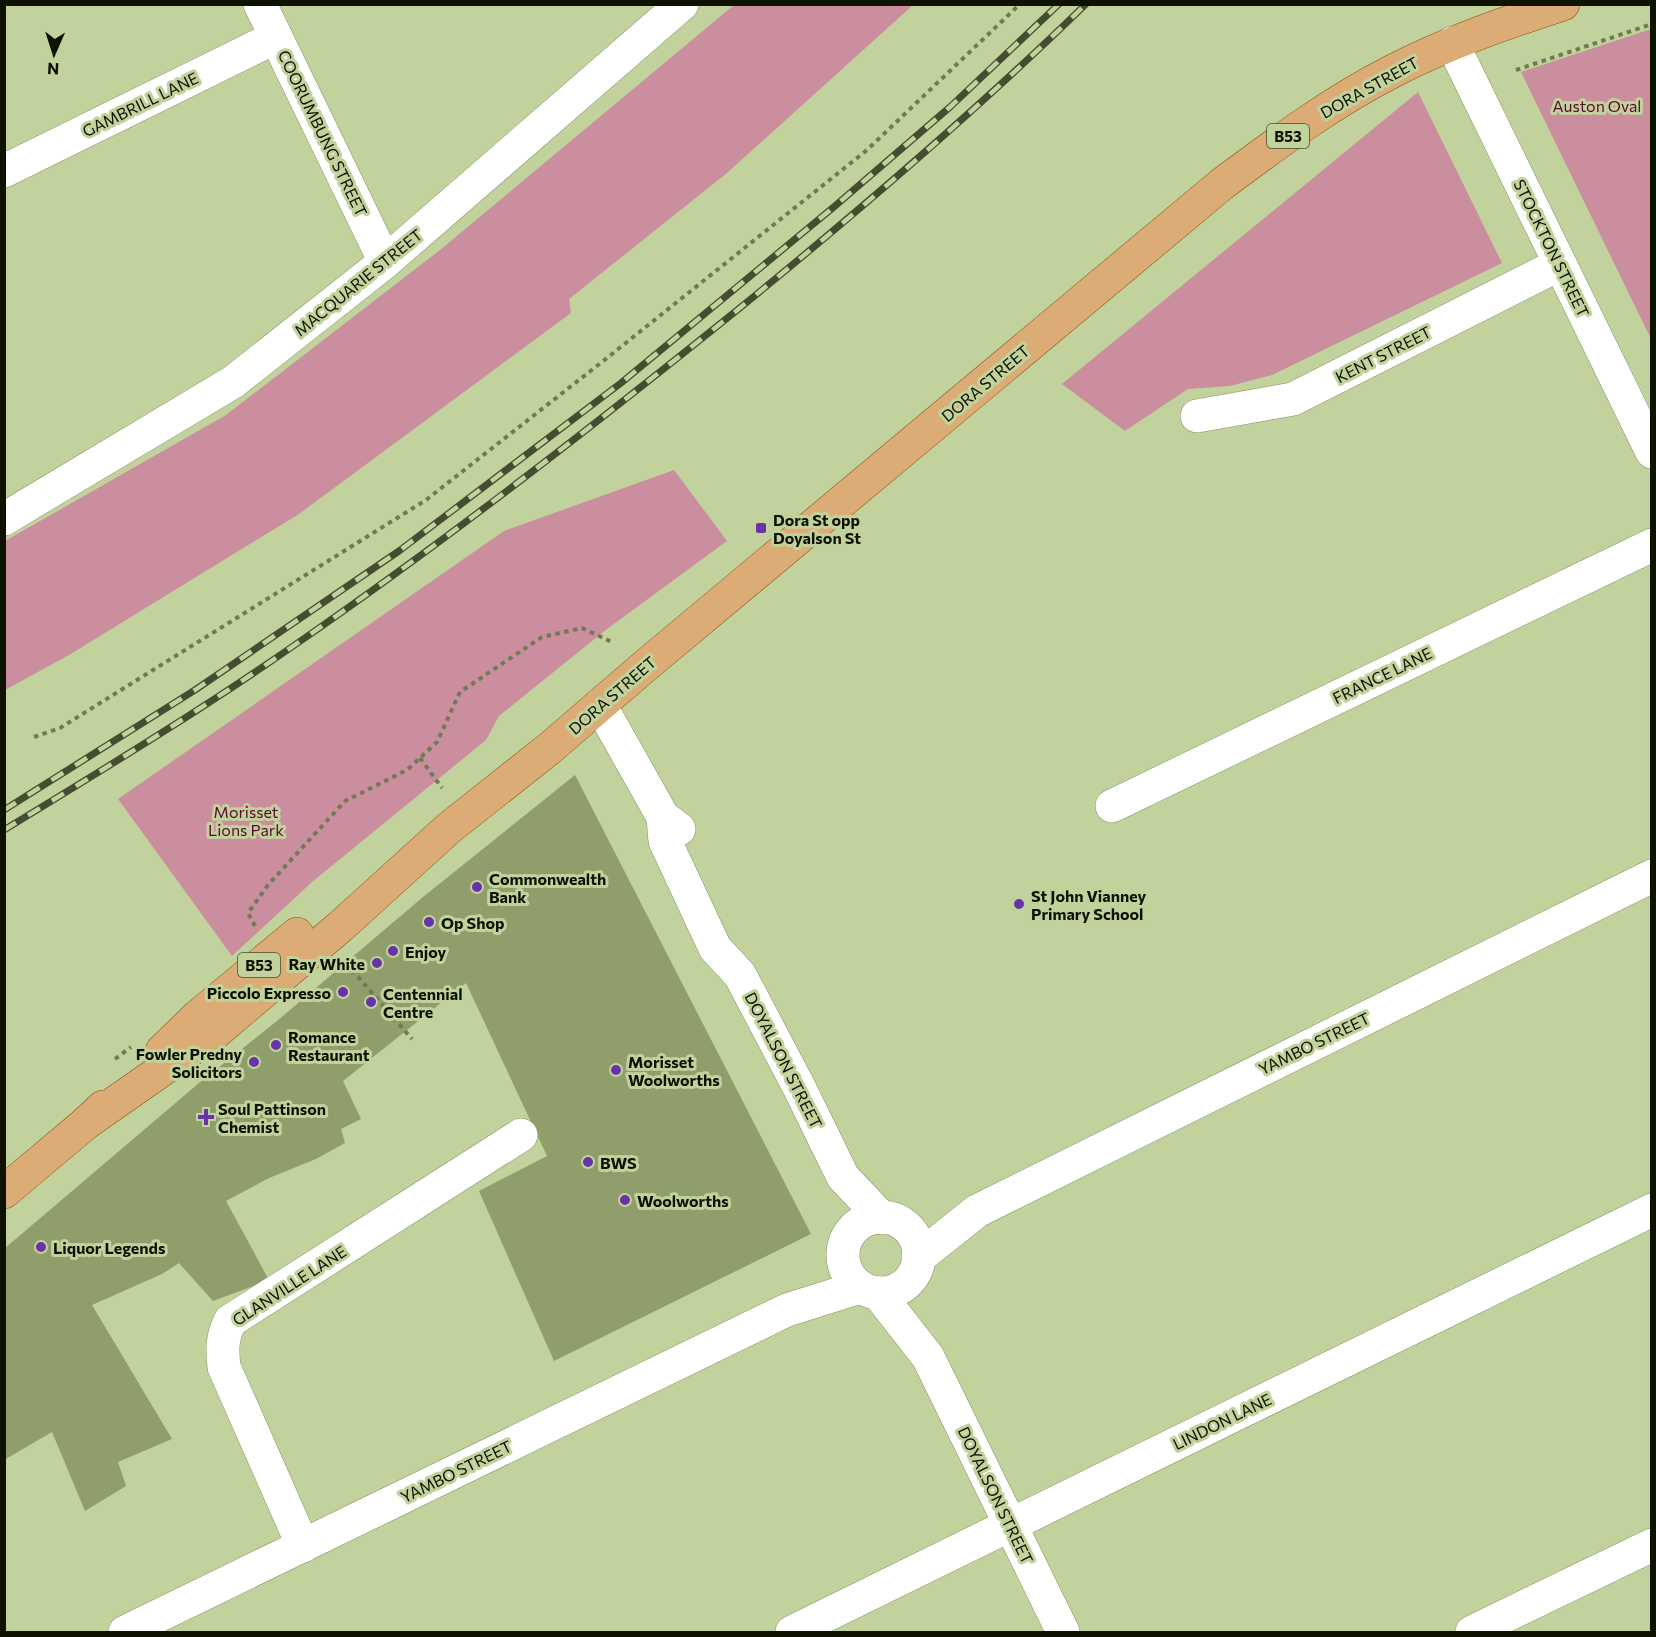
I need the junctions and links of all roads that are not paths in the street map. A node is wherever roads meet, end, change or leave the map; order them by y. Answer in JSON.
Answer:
{"nodes":[{"id":1,"x":261,"y":4,"type":"edge"},
{"id":2,"x":682,"y":4,"type":"edge"},
{"id":3,"x":1563,"y":4,"type":"edge"},
{"id":4,"x":276,"y":36,"type":"junction"},
{"id":5,"x":1452,"y":43,"type":"junction"},
{"id":6,"x":4,"y":171,"type":"edge"},
{"id":7,"x":385,"y":262,"type":"junction"},
{"id":8,"x":1560,"y":264,"type":"junction"},
{"id":9,"x":1197,"y":416,"type":"dead end"},
{"id":10,"x":1652,"y":452,"type":"edge"},
{"id":11,"x":4,"y":519,"type":"edge"},
{"id":12,"x":1652,"y":545,"type":"edge"},
{"id":13,"x":600,"y":705,"type":"junction"},
{"id":14,"x":1112,"y":806,"type":"dead end"},
{"id":15,"x":1652,"y":876,"type":"edge"},
{"id":16,"x":521,"y":1135,"type":"dead end"},
{"id":17,"x":843,"y":1177,"type":"junction"},
{"id":18,"x":4,"y":1192,"type":"edge"},
{"id":19,"x":1652,"y":1210,"type":"edge"},
{"id":20,"x":977,"y":1211,"type":"junction"},
{"id":21,"x":891,"y":1221,"type":"junction"},
{"id":22,"x":846,"y":1245,"type":"junction"},
{"id":23,"x":915,"y":1267,"type":"junction"},
{"id":24,"x":869,"y":1290,"type":"junction"},
{"id":25,"x":787,"y":1310,"type":"junction"},
{"id":26,"x":928,"y":1357,"type":"junction"},
{"id":27,"x":1011,"y":1525,"type":"junction"},
{"id":28,"x":1652,"y":1545,"type":"edge"},
{"id":29,"x":303,"y":1546,"type":"junction"},
{"id":30,"x":125,"y":1632,"type":"edge"},
{"id":31,"x":792,"y":1632,"type":"edge"},
{"id":32,"x":1063,"y":1632,"type":"edge"},
{"id":33,"x":1472,"y":1632,"type":"edge"}],
"edges":[{"from":1,"to":4,"type":"street","name":"COORUMBUNG STREET"},
{"from":2,"to":7,"type":"street","name":"MACQUARIE STREET"},
{"from":3,"to":5,"type":"main road","name":"DORA STREET","number":"B53"},
{"from":4,"to":6,"type":"street","name":"GAMBRILL LANE"},
{"from":4,"to":7,"type":"street","name":"COORUMBUNG STREET"},
{"from":5,"to":8,"type":"street","name":"STOCKTON STREET"},
{"from":5,"to":13,"type":"main road","name":"DORA STREET","number":"B53"},
{"from":7,"to":11,"type":"street","name":"MACQUARIE STREET"},
{"from":8,"to":9,"type":"street","name":"KENT STREET"},
{"from":8,"to":10,"type":"street","name":"STOCKTON STREET"},
{"from":12,"to":14,"type":"street","name":"FRANCE LANE"},
{"from":13,"to":17,"type":"street","name":"DOYALSON STREET"},
{"from":13,"to":18,"type":"main road","name":"DORA STREET","number":"B53"},
{"from":15,"to":20,"type":"street","name":"YAMBO STREET"},
{"from":16,"to":29,"type":"street","name":"GLANVILLE LANE"},
{"from":17,"to":21,"type":"street","name":"DOYALSON STREET"},
{"from":17,"to":22,"type":"street","name":"DOYALSON STREET"},
{"from":19,"to":27,"type":"street","name":"LINDON LANE"},
{"from":20,"to":21,"type":"street","name":"YAMBO STREET"},
{"from":20,"to":23,"type":"street","name":"YAMBO STREET"},
{"from":21,"to":22,"type":"street"},
{"from":21,"to":23,"type":"street","name":"DOYALSON STREET"},
{"from":22,"to":24,"type":"street","name":"DOYALSON STREET"},
{"from":22,"to":25,"type":"street","name":"YAMBO STREET"},
{"from":23,"to":24,"type":"street"},
{"from":23,"to":26,"type":"street","name":"DOYALSON STREET"},
{"from":24,"to":25,"type":"street","name":"YAMBO STREET"},
{"from":24,"to":26,"type":"street","name":"DOYALSON STREET"},
{"from":25,"to":29,"type":"street","name":"YAMBO STREET"},
{"from":26,"to":27,"type":"street","name":"DOYALSON STREET"},
{"from":27,"to":31,"type":"street","name":"LINDON LANE"},
{"from":27,"to":32,"type":"street","name":"DOYALSON STREET"},
{"from":28,"to":33,"type":"street"},
{"from":29,"to":30,"type":"street","name":"YAMBO STREET"}]}
